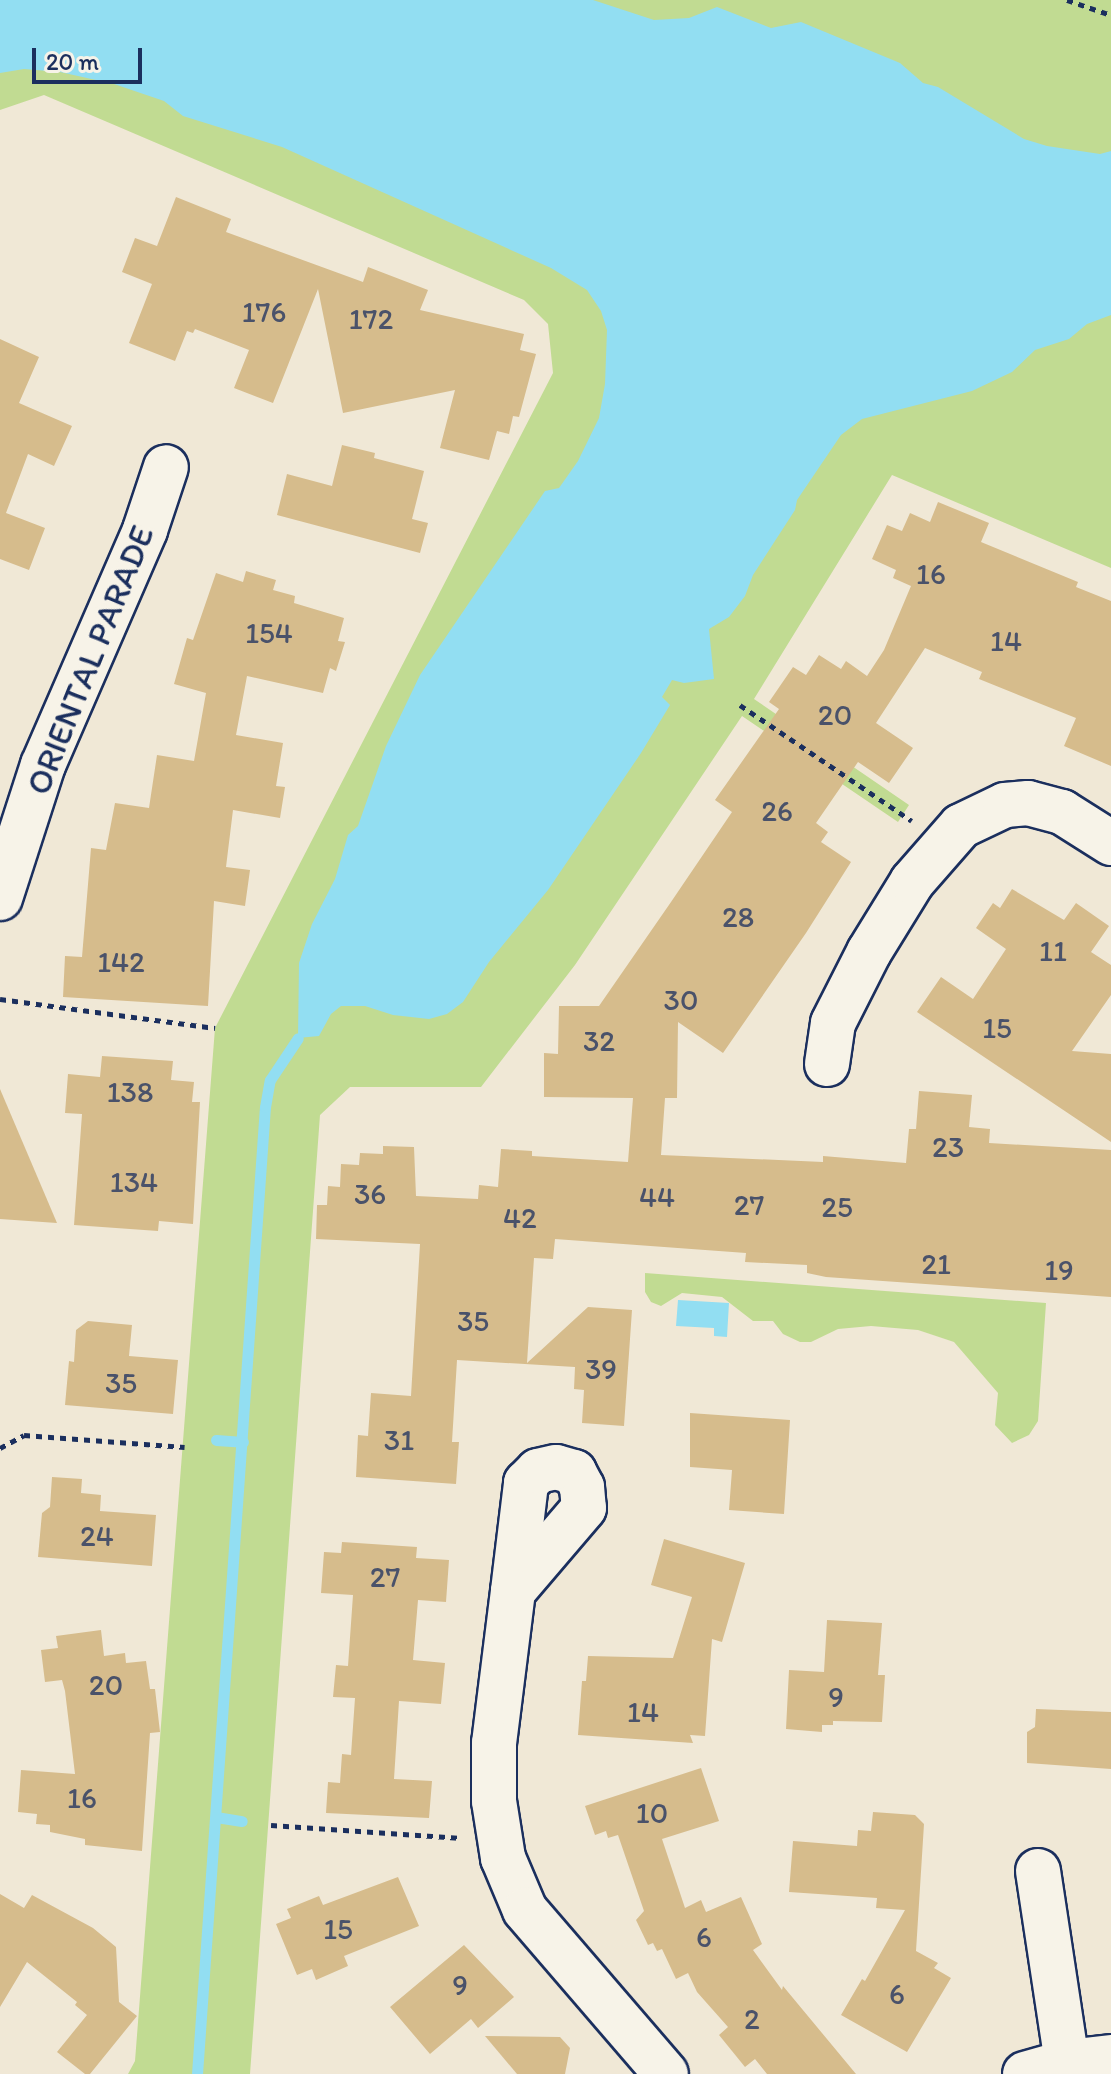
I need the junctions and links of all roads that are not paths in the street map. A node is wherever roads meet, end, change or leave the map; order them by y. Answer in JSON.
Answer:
{"nodes":[{"id":1,"x":166,"y":467,"type":"dead end"},
{"id":2,"x":1111,"y":843,"type":"edge"},
{"id":3,"x":0,"y":898,"type":"edge"},
{"id":4,"x":827,"y":1064,"type":"dead end"},
{"id":5,"x":513,"y":1591,"type":"dead end"},
{"id":6,"x":1038,"y":1871,"type":"dead end"},
{"id":7,"x":1111,"y":2057,"type":"edge"},
{"id":8,"x":1067,"y":2062,"type":"junction"},
{"id":9,"x":666,"y":2074,"type":"edge"},
{"id":10,"x":1025,"y":2074,"type":"edge"}],
"edges":[{"from":1,"to":3,"type":"street","name":"ORIENTAL PARADE"},
{"from":2,"to":4,"type":"street"},
{"from":5,"to":9,"type":"street"},
{"from":6,"to":8,"type":"street"},
{"from":7,"to":8,"type":"street"},
{"from":8,"to":10,"type":"street"}]}
